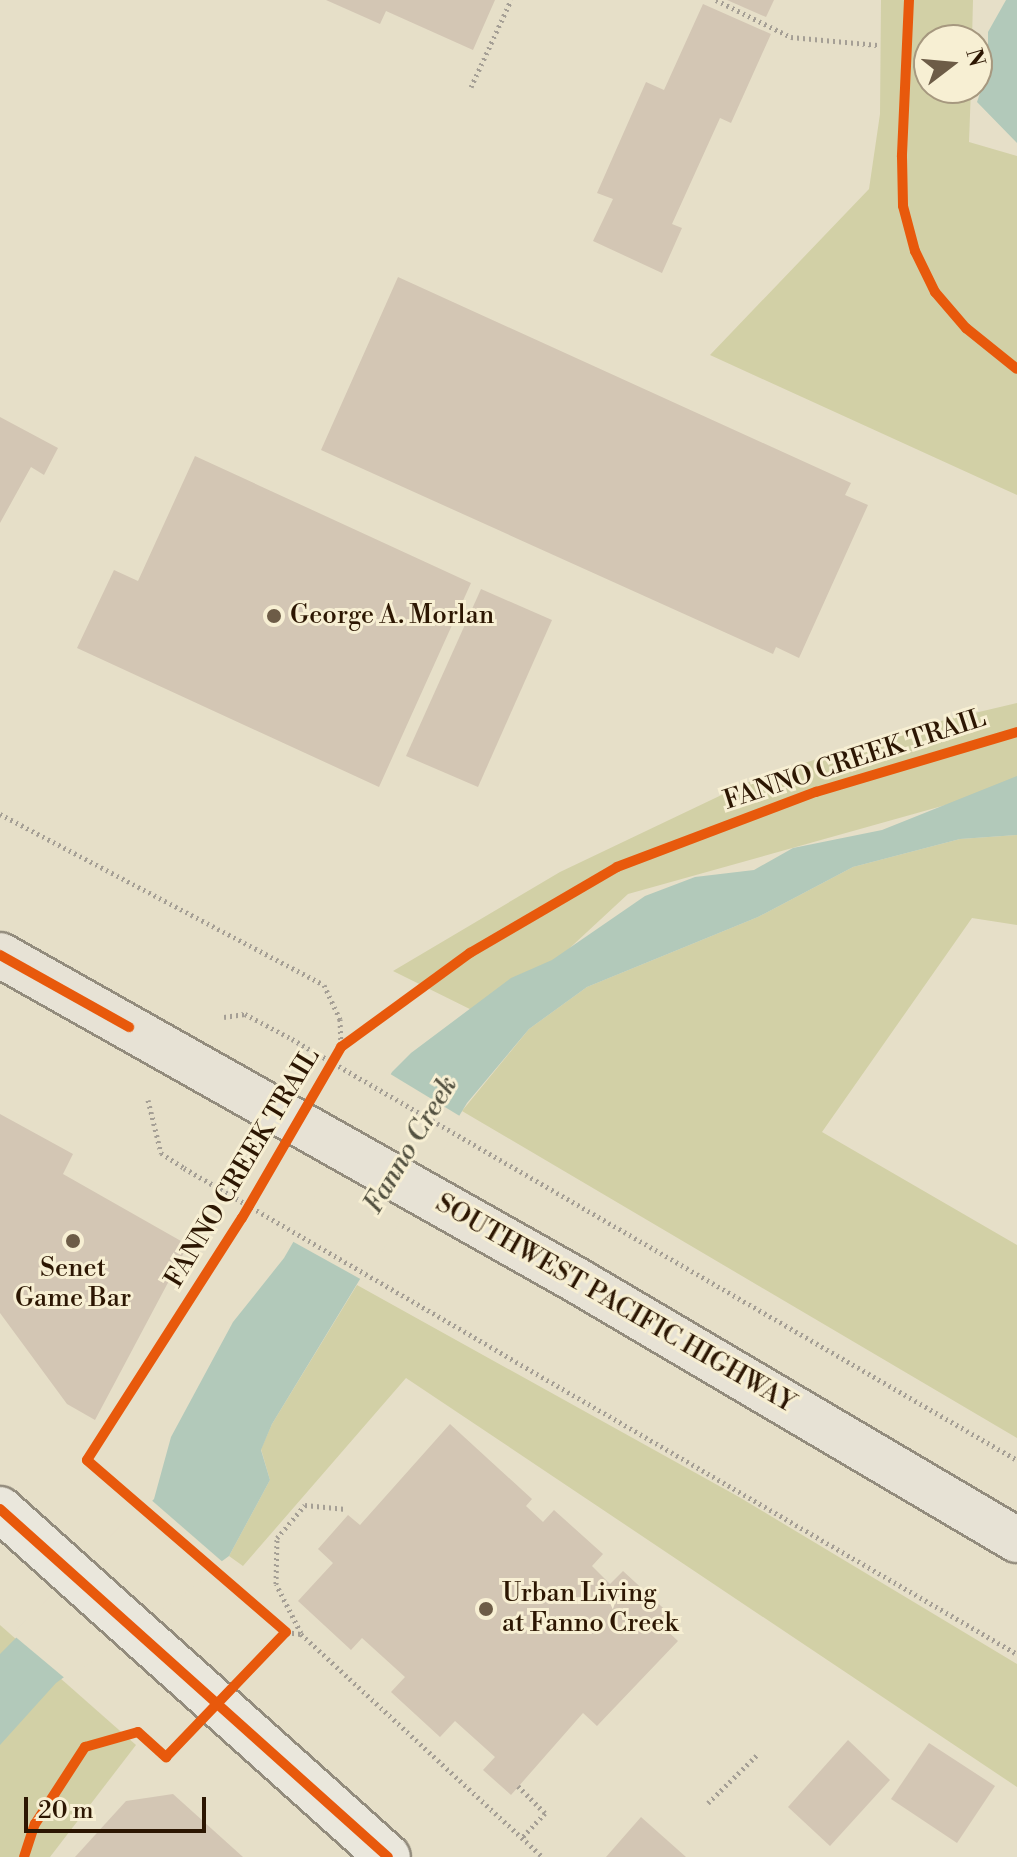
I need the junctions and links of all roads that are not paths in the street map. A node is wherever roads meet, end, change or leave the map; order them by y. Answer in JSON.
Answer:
{"nodes":[{"id":1,"x":0,"y":955,"type":"edge"},
{"id":2,"x":14,"y":1522,"type":"edge"},
{"id":3,"x":1017,"y":1540,"type":"edge"},
{"id":4,"x":388,"y":1857,"type":"edge"}],
"edges":[{"from":1,"to":3,"type":"highway","name":"SOUTHWEST PACIFIC HIGHWAY"},
{"from":2,"to":4,"type":"street"}]}
